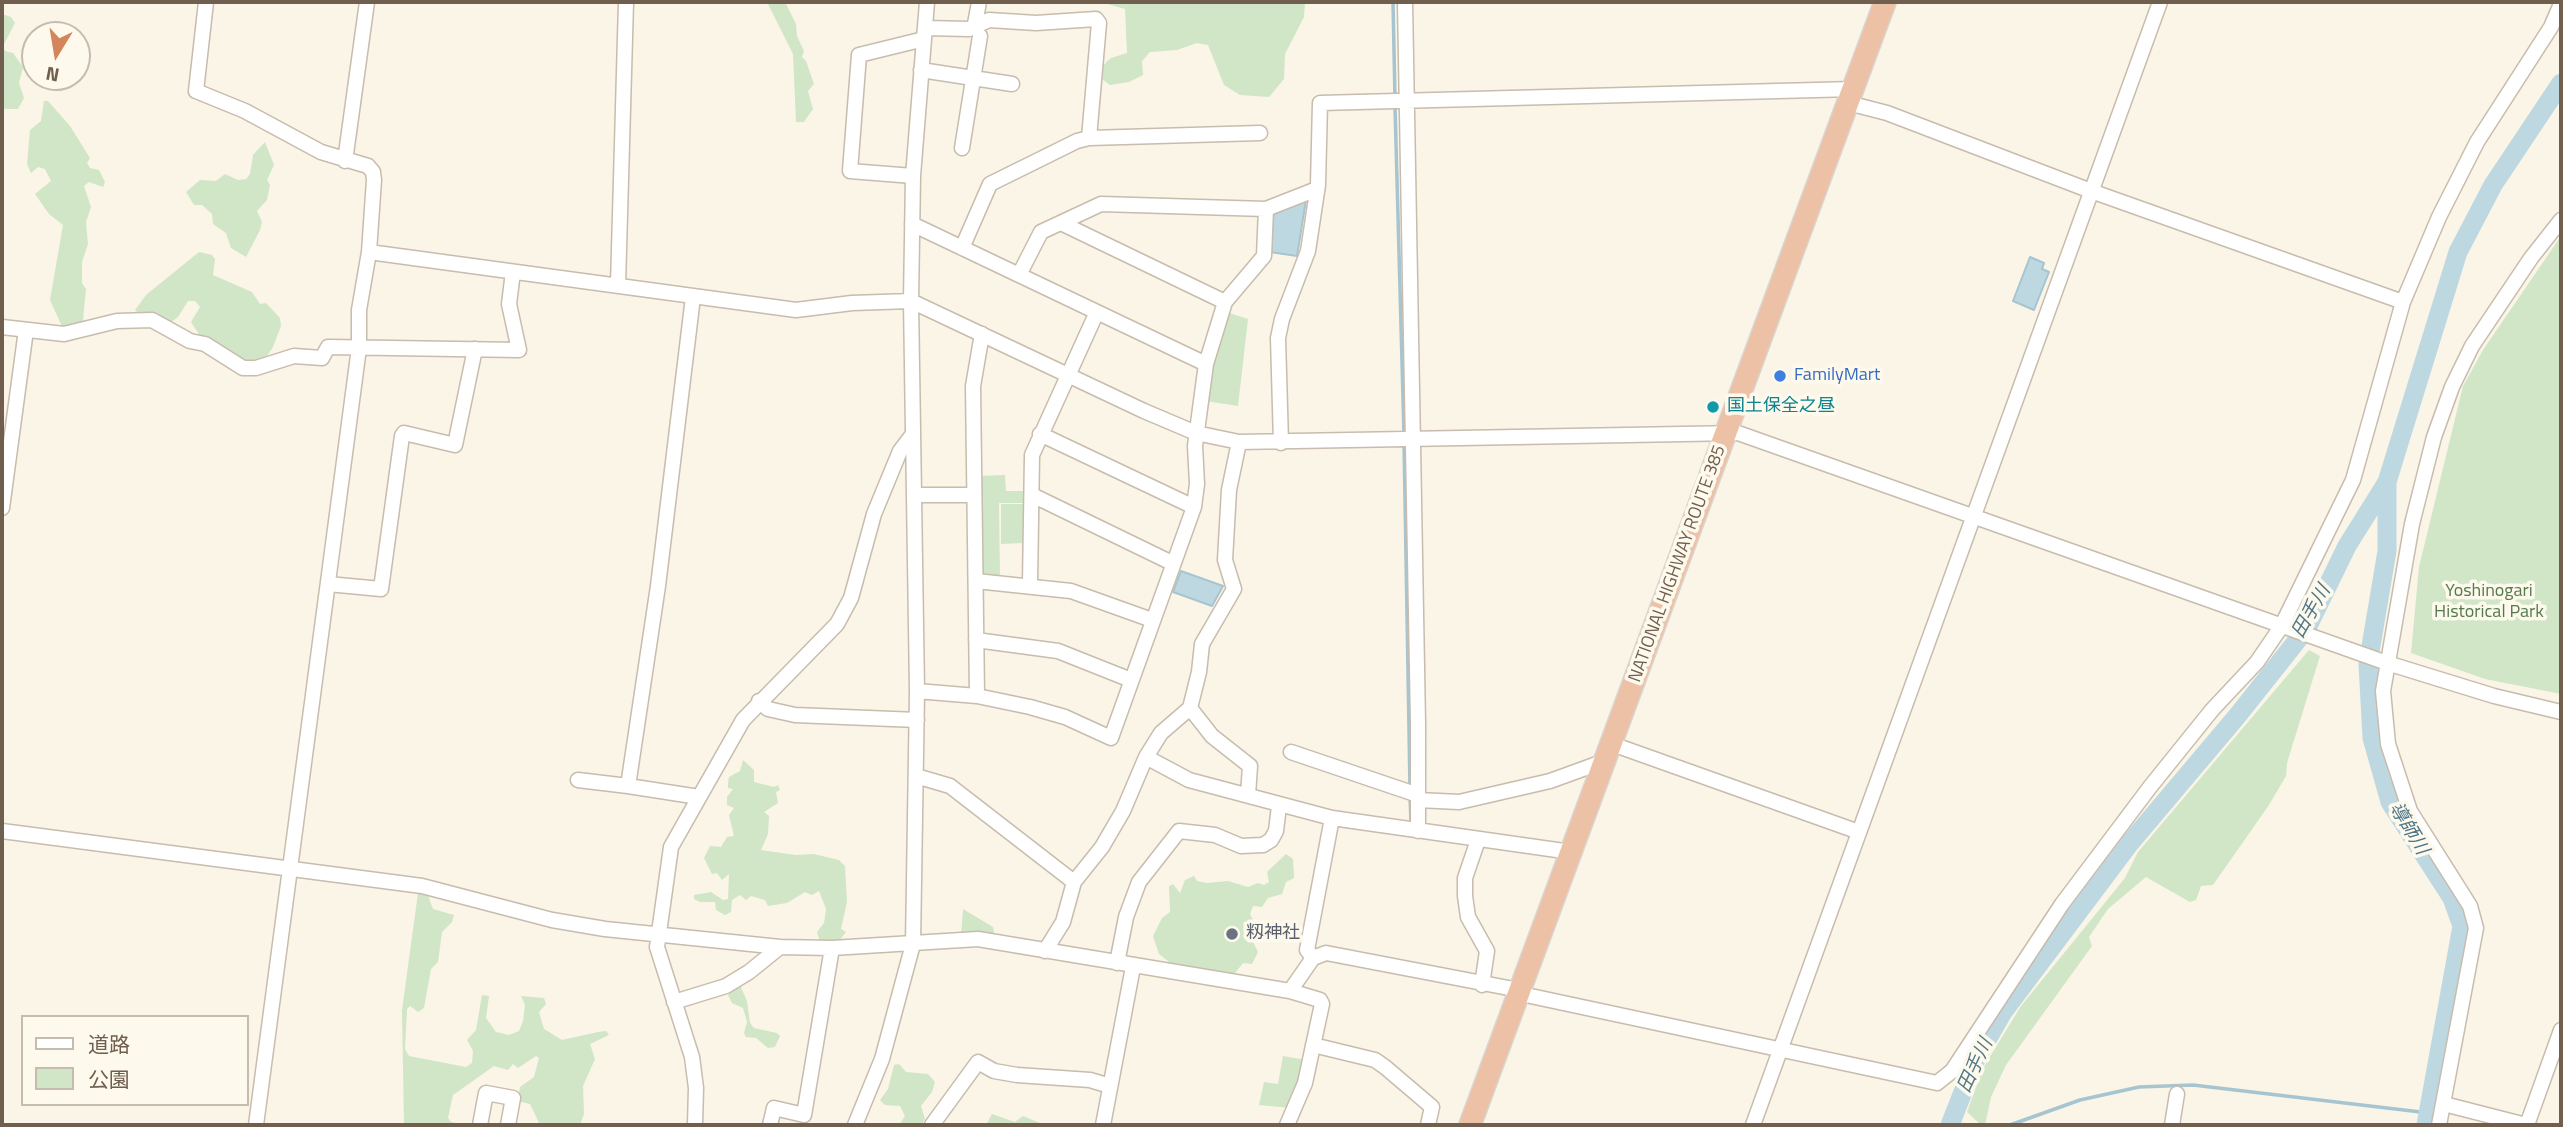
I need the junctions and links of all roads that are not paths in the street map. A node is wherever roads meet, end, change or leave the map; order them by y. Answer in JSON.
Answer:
{"nodes":[{"id":1,"x":206,"y":2,"type":"edge"},
{"id":2,"x":368,"y":2,"type":"edge"},
{"id":3,"x":626,"y":2,"type":"edge"},
{"id":4,"x":927,"y":2,"type":"edge"},
{"id":5,"x":979,"y":2,"type":"edge"},
{"id":6,"x":1405,"y":2,"type":"edge"},
{"id":7,"x":1885,"y":2,"type":"edge"},
{"id":8,"x":2160,"y":2,"type":"edge"},
{"id":9,"x":2558,"y":5,"type":"edge"},
{"id":10,"x":978,"y":30,"type":"junction"},
{"id":11,"x":924,"y":34,"type":"junction"},
{"id":12,"x":921,"y":70,"type":"junction"},
{"id":13,"x":973,"y":76,"type":"junction"},
{"id":14,"x":1012,"y":84,"type":"dead end"},
{"id":15,"x":1851,"y":96,"type":"junction"},
{"id":16,"x":1406,"y":99,"type":"junction"},
{"id":17,"x":1260,"y":133,"type":"dead end"},
{"id":18,"x":1089,"y":138,"type":"junction"},
{"id":19,"x":962,"y":148,"type":"dead end"},
{"id":20,"x":345,"y":161,"type":"junction"},
{"id":21,"x":913,"y":176,"type":"junction"},
{"id":22,"x":1317,"y":189,"type":"junction"},
{"id":23,"x":2091,"y":191,"type":"junction"},
{"id":24,"x":1266,"y":209,"type":"junction"},
{"id":25,"x":2561,"y":220,"type":"edge"},
{"id":26,"x":1061,"y":223,"type":"junction"},
{"id":27,"x":912,"y":225,"type":"junction"},
{"id":28,"x":962,"y":248,"type":"junction"},
{"id":29,"x":369,"y":252,"type":"junction"},
{"id":30,"x":513,"y":272,"type":"junction"},
{"id":31,"x":1019,"y":275,"type":"junction"},
{"id":32,"x":618,"y":285,"type":"junction"},
{"id":33,"x":693,"y":297,"type":"junction"},
{"id":34,"x":911,"y":301,"type":"junction"},
{"id":35,"x":1225,"y":302,"type":"junction"},
{"id":36,"x":2403,"y":302,"type":"junction"},
{"id":37,"x":1096,"y":314,"type":"junction"},
{"id":38,"x":2,"y":327,"type":"edge"},
{"id":39,"x":26,"y":330,"type":"junction"},
{"id":40,"x":982,"y":334,"type":"junction"},
{"id":41,"x":359,"y":348,"type":"junction"},
{"id":42,"x":475,"y":349,"type":"junction"},
{"id":43,"x":1206,"y":365,"type":"junction"},
{"id":44,"x":1068,"y":374,"type":"junction"},
{"id":45,"x":1196,"y":433,"type":"junction"},
{"id":46,"x":913,"y":434,"type":"junction"},
{"id":47,"x":1040,"y":434,"type":"junction"},
{"id":48,"x":1726,"y":435,"type":"junction"},
{"id":49,"x":1413,"y":441,"type":"junction"},
{"id":50,"x":1239,"y":442,"type":"junction"},
{"id":51,"x":1281,"y":443,"type":"junction"},
{"id":52,"x":914,"y":495,"type":"junction"},
{"id":53,"x":974,"y":495,"type":"junction"},
{"id":54,"x":1032,"y":495,"type":"junction"},
{"id":55,"x":1194,"y":507,"type":"junction"},
{"id":56,"x":2,"y":508,"type":"edge"},
{"id":57,"x":1974,"y":516,"type":"junction"},
{"id":58,"x":1171,"y":563,"type":"junction"},
{"id":59,"x":976,"y":581,"type":"junction"},
{"id":60,"x":328,"y":583,"type":"junction"},
{"id":61,"x":1030,"y":584,"type":"junction"},
{"id":62,"x":1152,"y":620,"type":"junction"},
{"id":63,"x":2281,"y":627,"type":"junction"},
{"id":64,"x":976,"y":640,"type":"junction"},
{"id":65,"x":2387,"y":663,"type":"junction"},
{"id":66,"x":1132,"y":680,"type":"junction"},
{"id":67,"x":917,"y":691,"type":"junction"},
{"id":68,"x":977,"y":696,"type":"junction"},
{"id":69,"x":758,"y":701,"type":"junction"},
{"id":70,"x":1190,"y":708,"type":"junction"},
{"id":71,"x":2561,"y":712,"type":"edge"},
{"id":72,"x":917,"y":720,"type":"junction"},
{"id":73,"x":1291,"y":752,"type":"dead end"},
{"id":74,"x":1608,"y":752,"type":"junction"},
{"id":75,"x":1146,"y":757,"type":"junction"},
{"id":76,"x":916,"y":776,"type":"junction"},
{"id":77,"x":578,"y":780,"type":"dead end"},
{"id":78,"x":628,"y":786,"type":"junction"},
{"id":79,"x":1248,"y":794,"type":"junction"},
{"id":80,"x":699,"y":797,"type":"junction"},
{"id":81,"x":1418,"y":797,"type":"junction"},
{"id":82,"x":1279,"y":806,"type":"junction"},
{"id":83,"x":1332,"y":818,"type":"junction"},
{"id":84,"x":2,"y":831,"type":"edge"},
{"id":85,"x":1418,"y":831,"type":"junction"},
{"id":86,"x":1859,"y":832,"type":"junction"},
{"id":87,"x":1478,"y":840,"type":"junction"},
{"id":88,"x":1571,"y":852,"type":"junction"},
{"id":89,"x":290,"y":869,"type":"junction"},
{"id":90,"x":1074,"y":882,"type":"junction"},
{"id":91,"x":657,"y":934,"type":"junction"},
{"id":92,"x":913,"y":944,"type":"junction"},
{"id":93,"x":780,"y":947,"type":"junction"},
{"id":94,"x":832,"y":948,"type":"junction"},
{"id":95,"x":1045,"y":951,"type":"junction"},
{"id":96,"x":1313,"y":958,"type":"junction"},
{"id":97,"x":1116,"y":963,"type":"junction"},
{"id":98,"x":1133,"y":967,"type":"junction"},
{"id":99,"x":1482,"y":985,"type":"junction"},
{"id":100,"x":1519,"y":990,"type":"junction"},
{"id":101,"x":1290,"y":992,"type":"junction"},
{"id":102,"x":674,"y":1002,"type":"junction"},
{"id":103,"x":2561,"y":1030,"type":"edge"},
{"id":104,"x":1313,"y":1045,"type":"junction"},
{"id":105,"x":1781,"y":1049,"type":"junction"},
{"id":106,"x":1110,"y":1086,"type":"junction"},
{"id":107,"x":2177,"y":1094,"type":"dead end"},
{"id":108,"x":2444,"y":1104,"type":"junction"},
{"id":109,"x":1293,"y":1124,"type":"edge"},
{"id":110,"x":256,"y":1125,"type":"edge"},
{"id":111,"x":480,"y":1125,"type":"edge"},
{"id":112,"x":508,"y":1125,"type":"edge"},
{"id":113,"x":695,"y":1125,"type":"edge"},
{"id":114,"x":770,"y":1125,"type":"edge"},
{"id":115,"x":855,"y":1125,"type":"edge"},
{"id":116,"x":932,"y":1125,"type":"edge"},
{"id":117,"x":1103,"y":1125,"type":"edge"},
{"id":118,"x":1428,"y":1125,"type":"edge"},
{"id":119,"x":1470,"y":1125,"type":"edge"},
{"id":120,"x":1754,"y":1125,"type":"edge"},
{"id":121,"x":2172,"y":1125,"type":"edge"},
{"id":122,"x":2439,"y":1125,"type":"edge"},
{"id":123,"x":2527,"y":1125,"type":"edge"}],
"edges":[{"from":1,"to":20,"type":"street"},
{"from":2,"to":20,"type":"street"},
{"from":3,"to":32,"type":"street"},
{"from":4,"to":11,"type":"street"},
{"from":5,"to":10,"type":"street"},
{"from":6,"to":16,"type":"street"},
{"from":7,"to":15,"type":"highway","name":"NATIONAL HIGHWAY ROUTE 385"},
{"from":8,"to":23,"type":"street"},
{"from":9,"to":36,"type":"street"},
{"from":10,"to":11,"type":"street"},
{"from":10,"to":13,"type":"street"},
{"from":10,"to":18,"type":"street"},
{"from":11,"to":12,"type":"street"},
{"from":11,"to":21,"type":"street"},
{"from":12,"to":13,"type":"street"},
{"from":12,"to":21,"type":"street"},
{"from":13,"to":14,"type":"street"},
{"from":13,"to":19,"type":"street"},
{"from":15,"to":16,"type":"street"},
{"from":15,"to":23,"type":"street"},
{"from":15,"to":48,"type":"highway","name":"NATIONAL HIGHWAY ROUTE 385"},
{"from":16,"to":22,"type":"street"},
{"from":16,"to":49,"type":"street"},
{"from":17,"to":18,"type":"street"},
{"from":18,"to":28,"type":"street"},
{"from":20,"to":29,"type":"street"},
{"from":21,"to":27,"type":"street"},
{"from":22,"to":24,"type":"street"},
{"from":22,"to":51,"type":"street"},
{"from":23,"to":36,"type":"street"},
{"from":23,"to":57,"type":"street"},
{"from":24,"to":26,"type":"street"},
{"from":24,"to":35,"type":"street"},
{"from":25,"to":65,"type":"street"},
{"from":26,"to":31,"type":"street"},
{"from":26,"to":35,"type":"street"},
{"from":27,"to":28,"type":"street"},
{"from":27,"to":34,"type":"street"},
{"from":28,"to":31,"type":"street"},
{"from":29,"to":30,"type":"street"},
{"from":29,"to":41,"type":"street"},
{"from":30,"to":32,"type":"street"},
{"from":30,"to":42,"type":"street"},
{"from":31,"to":37,"type":"street"},
{"from":32,"to":33,"type":"street"},
{"from":33,"to":34,"type":"street"},
{"from":33,"to":78,"type":"street"},
{"from":34,"to":40,"type":"street"},
{"from":34,"to":46,"type":"street"},
{"from":35,"to":43,"type":"street"},
{"from":36,"to":63,"type":"street"},
{"from":37,"to":43,"type":"street"},
{"from":37,"to":44,"type":"street"},
{"from":38,"to":39,"type":"street"},
{"from":39,"to":41,"type":"street"},
{"from":39,"to":56,"type":"street"},
{"from":40,"to":44,"type":"street"},
{"from":40,"to":53,"type":"street"},
{"from":41,"to":42,"type":"street"},
{"from":41,"to":60,"type":"street"},
{"from":42,"to":60,"type":"street"},
{"from":43,"to":45,"type":"street"},
{"from":44,"to":45,"type":"street"},
{"from":44,"to":47,"type":"street"},
{"from":45,"to":50,"type":"street"},
{"from":45,"to":55,"type":"street"},
{"from":46,"to":52,"type":"street"},
{"from":46,"to":69,"type":"street"},
{"from":47,"to":54,"type":"street"},
{"from":47,"to":55,"type":"street"},
{"from":48,"to":49,"type":"street"},
{"from":48,"to":57,"type":"street"},
{"from":48,"to":74,"type":"highway","name":"NATIONAL HIGHWAY ROUTE 385"},
{"from":49,"to":51,"type":"street"},
{"from":49,"to":81,"type":"street"},
{"from":50,"to":51,"type":"street"},
{"from":50,"to":70,"type":"street"},
{"from":52,"to":53,"type":"street"},
{"from":52,"to":67,"type":"street"},
{"from":53,"to":59,"type":"street"},
{"from":54,"to":58,"type":"street"},
{"from":54,"to":61,"type":"street"},
{"from":55,"to":58,"type":"street"},
{"from":57,"to":63,"type":"street"},
{"from":57,"to":86,"type":"street"},
{"from":58,"to":62,"type":"street"},
{"from":59,"to":61,"type":"street"},
{"from":59,"to":64,"type":"street"},
{"from":60,"to":89,"type":"street"},
{"from":61,"to":62,"type":"street"},
{"from":62,"to":66,"type":"street"},
{"from":63,"to":65,"type":"street"},
{"from":63,"to":105,"type":"street"},
{"from":64,"to":66,"type":"street"},
{"from":64,"to":68,"type":"street"},
{"from":65,"to":71,"type":"street"},
{"from":65,"to":108,"type":"street"},
{"from":66,"to":68,"type":"street"},
{"from":67,"to":68,"type":"street"},
{"from":67,"to":72,"type":"street"},
{"from":69,"to":72,"type":"street"},
{"from":69,"to":80,"type":"street"},
{"from":70,"to":75,"type":"street"},
{"from":70,"to":79,"type":"street"},
{"from":72,"to":76,"type":"street"},
{"from":73,"to":81,"type":"street"},
{"from":74,"to":81,"type":"street"},
{"from":74,"to":86,"type":"street"},
{"from":74,"to":88,"type":"highway","name":"NATIONAL HIGHWAY ROUTE 385"},
{"from":75,"to":79,"type":"street"},
{"from":75,"to":90,"type":"street"},
{"from":76,"to":90,"type":"street"},
{"from":76,"to":92,"type":"street"},
{"from":77,"to":78,"type":"street"},
{"from":78,"to":80,"type":"street"},
{"from":79,"to":82,"type":"street"},
{"from":80,"to":91,"type":"street"},
{"from":81,"to":85,"type":"street"},
{"from":82,"to":83,"type":"street"},
{"from":82,"to":97,"type":"street"},
{"from":83,"to":85,"type":"street"},
{"from":83,"to":96,"type":"street"},
{"from":84,"to":89,"type":"street"},
{"from":85,"to":87,"type":"street"},
{"from":86,"to":105,"type":"street"},
{"from":87,"to":88,"type":"street"},
{"from":87,"to":99,"type":"street"},
{"from":88,"to":100,"type":"highway","name":"NATIONAL HIGHWAY ROUTE 385"},
{"from":89,"to":91,"type":"street"},
{"from":89,"to":110,"type":"street"},
{"from":90,"to":95,"type":"street"},
{"from":91,"to":93,"type":"street"},
{"from":91,"to":102,"type":"street"},
{"from":92,"to":94,"type":"street"},
{"from":92,"to":95,"type":"street"},
{"from":92,"to":115,"type":"street"},
{"from":93,"to":94,"type":"street"},
{"from":93,"to":102,"type":"street"},
{"from":94,"to":114,"type":"street"},
{"from":95,"to":97,"type":"street"},
{"from":96,"to":99,"type":"street"},
{"from":96,"to":101,"type":"street"},
{"from":97,"to":98,"type":"street"},
{"from":98,"to":101,"type":"street"},
{"from":98,"to":106,"type":"street"},
{"from":99,"to":100,"type":"street"},
{"from":100,"to":105,"type":"street"},
{"from":100,"to":119,"type":"highway","name":"NATIONAL HIGHWAY ROUTE 385"},
{"from":101,"to":104,"type":"street"},
{"from":102,"to":113,"type":"street"},
{"from":103,"to":123,"type":"street"},
{"from":104,"to":109,"type":"street"},
{"from":104,"to":118,"type":"street"},
{"from":105,"to":120,"type":"street"},
{"from":106,"to":116,"type":"street"},
{"from":106,"to":117,"type":"street"},
{"from":107,"to":121,"type":"street"},
{"from":108,"to":122,"type":"street"},
{"from":108,"to":123,"type":"street"},
{"from":111,"to":112,"type":"street"}]}
